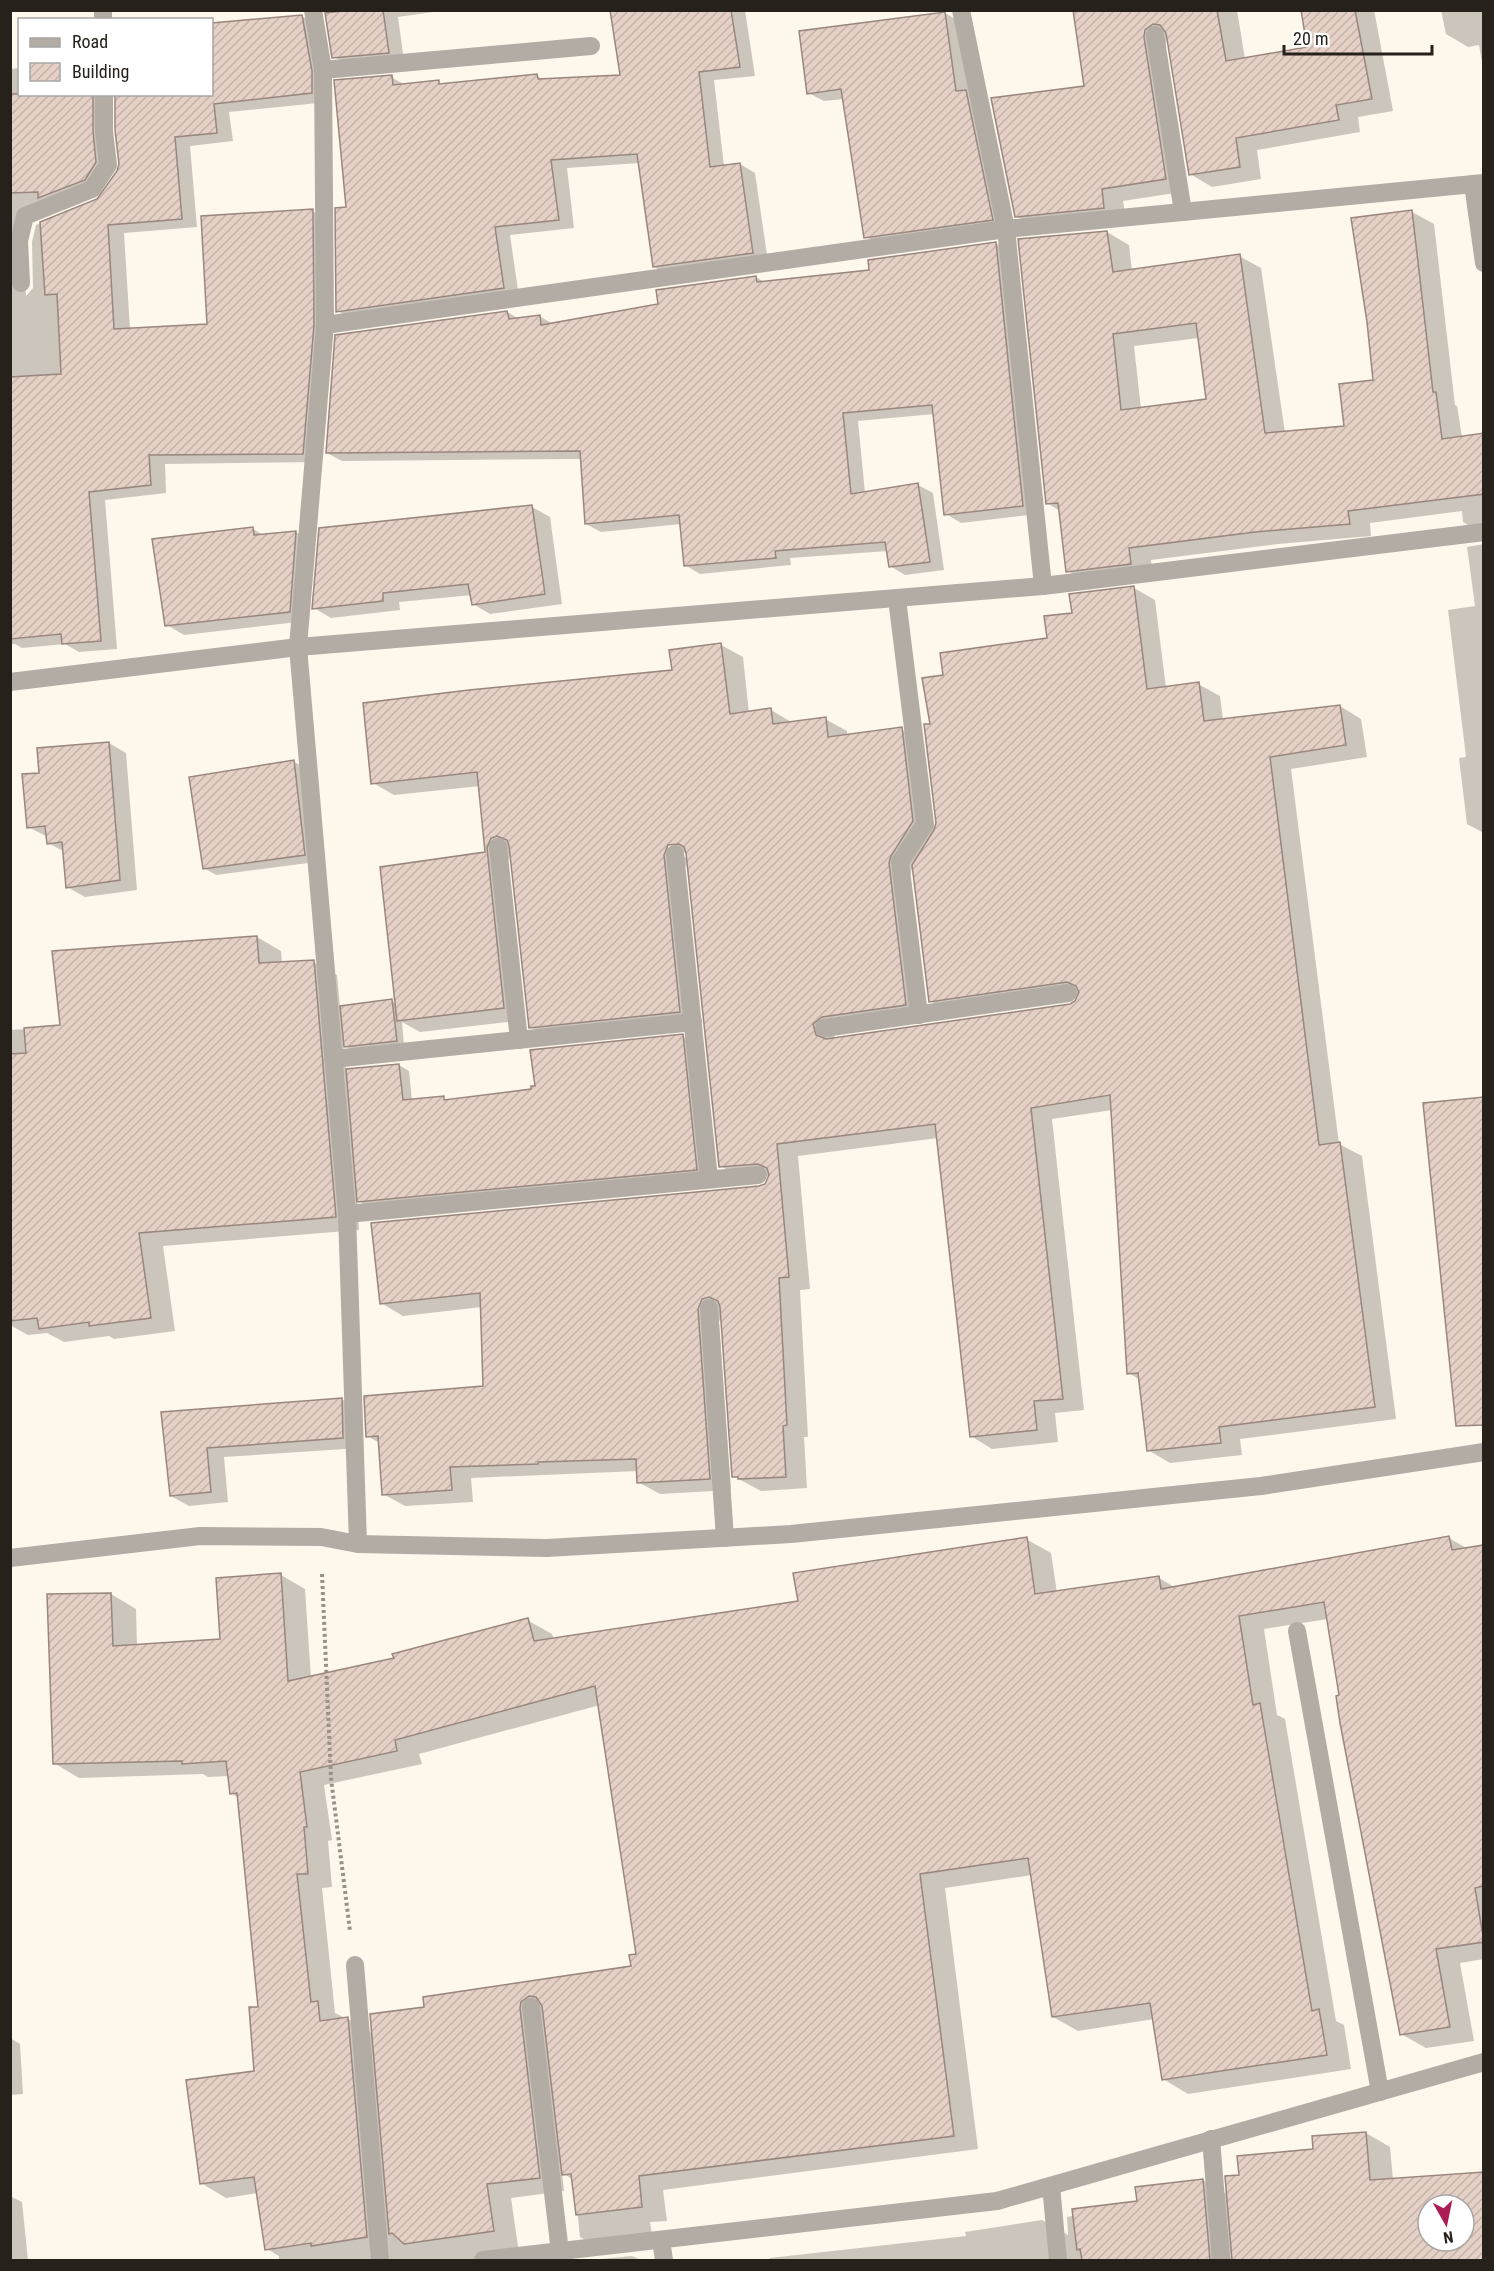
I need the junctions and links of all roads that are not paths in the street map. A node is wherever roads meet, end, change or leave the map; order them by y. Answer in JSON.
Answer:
{"nodes":[{"id":1,"x":313,"y":10,"type":"edge"},
{"id":2,"x":962,"y":10,"type":"edge"},
{"id":3,"x":1155,"y":35,"type":"dead end"},
{"id":4,"x":591,"y":46,"type":"dead end"},
{"id":5,"x":322,"y":70,"type":"junction"},
{"id":6,"x":104,"y":96,"type":"edge"},
{"id":7,"x":1478,"y":183,"type":"edge"},
{"id":8,"x":1183,"y":212,"type":"junction"},
{"id":9,"x":1006,"y":229,"type":"junction"},
{"id":10,"x":1484,"y":262,"type":"edge"},
{"id":11,"x":21,"y":283,"type":"dead end"},
{"id":12,"x":325,"y":326,"type":"junction"},
{"id":13,"x":1484,"y":532,"type":"edge"},
{"id":14,"x":1043,"y":586,"type":"junction"},
{"id":15,"x":897,"y":599,"type":"junction"},
{"id":16,"x":298,"y":647,"type":"junction"},
{"id":17,"x":10,"y":682,"type":"edge"},
{"id":18,"x":498,"y":848,"type":"dead end"},
{"id":19,"x":675,"y":854,"type":"dead end"},
{"id":20,"x":1068,"y":993,"type":"dead end"},
{"id":21,"x":919,"y":1015,"type":"junction"},
{"id":22,"x":693,"y":1022,"type":"junction"},
{"id":23,"x":824,"y":1028,"type":"dead end"},
{"id":24,"x":519,"y":1040,"type":"junction"},
{"id":25,"x":333,"y":1059,"type":"junction"},
{"id":26,"x":758,"y":1175,"type":"dead end"},
{"id":27,"x":709,"y":1179,"type":"junction"},
{"id":28,"x":347,"y":1214,"type":"junction"},
{"id":29,"x":709,"y":1308,"type":"dead end"},
{"id":30,"x":1484,"y":1452,"type":"edge"},
{"id":31,"x":725,"y":1538,"type":"junction"},
{"id":32,"x":358,"y":1544,"type":"junction"},
{"id":33,"x":10,"y":1557,"type":"edge"},
{"id":34,"x":1297,"y":1631,"type":"dead end"},
{"id":35,"x":355,"y":1965,"type":"road end"},
{"id":36,"x":531,"y":2007,"type":"dead end"},
{"id":37,"x":1484,"y":2062,"type":"edge"},
{"id":38,"x":1380,"y":2092,"type":"junction"},
{"id":39,"x":1211,"y":2139,"type":"junction"},
{"id":40,"x":1051,"y":2186,"type":"junction"},
{"id":41,"x":661,"y":2240,"type":"junction"},
{"id":42,"x":560,"y":2252,"type":"junction"},
{"id":43,"x":380,"y":2260,"type":"edge"},
{"id":44,"x":483,"y":2260,"type":"edge"},
{"id":45,"x":664,"y":2260,"type":"edge"},
{"id":46,"x":1058,"y":2260,"type":"edge"},
{"id":47,"x":1221,"y":2260,"type":"edge"}],
"edges":[{"from":1,"to":5,"type":"street"},
{"from":2,"to":9,"type":"street"},
{"from":3,"to":8,"type":"street"},
{"from":4,"to":5,"type":"street"},
{"from":5,"to":12,"type":"street"},
{"from":6,"to":11,"type":"street"},
{"from":7,"to":8,"type":"street"},
{"from":7,"to":10,"type":"street"},
{"from":8,"to":9,"type":"street"},
{"from":9,"to":12,"type":"street"},
{"from":9,"to":14,"type":"street"},
{"from":12,"to":16,"type":"street"},
{"from":13,"to":14,"type":"street"},
{"from":14,"to":15,"type":"street"},
{"from":15,"to":16,"type":"street"},
{"from":15,"to":21,"type":"street"},
{"from":16,"to":17,"type":"street"},
{"from":16,"to":25,"type":"street"},
{"from":18,"to":24,"type":"street"},
{"from":19,"to":22,"type":"street"},
{"from":20,"to":21,"type":"street"},
{"from":21,"to":23,"type":"street"},
{"from":22,"to":24,"type":"street"},
{"from":22,"to":27,"type":"street"},
{"from":24,"to":25,"type":"street"},
{"from":25,"to":28,"type":"street"},
{"from":26,"to":27,"type":"street"},
{"from":27,"to":28,"type":"street"},
{"from":28,"to":32,"type":"street"},
{"from":29,"to":31,"type":"street"},
{"from":30,"to":31,"type":"street"},
{"from":31,"to":32,"type":"street"},
{"from":32,"to":33,"type":"street"},
{"from":34,"to":38,"type":"street"},
{"from":35,"to":43,"type":"street"},
{"from":36,"to":42,"type":"street"},
{"from":37,"to":38,"type":"street"},
{"from":38,"to":39,"type":"street"},
{"from":39,"to":40,"type":"street"},
{"from":39,"to":47,"type":"street"},
{"from":40,"to":41,"type":"street"},
{"from":40,"to":46,"type":"street"},
{"from":41,"to":42,"type":"street"},
{"from":41,"to":45,"type":"street"},
{"from":42,"to":44,"type":"street"}]}
